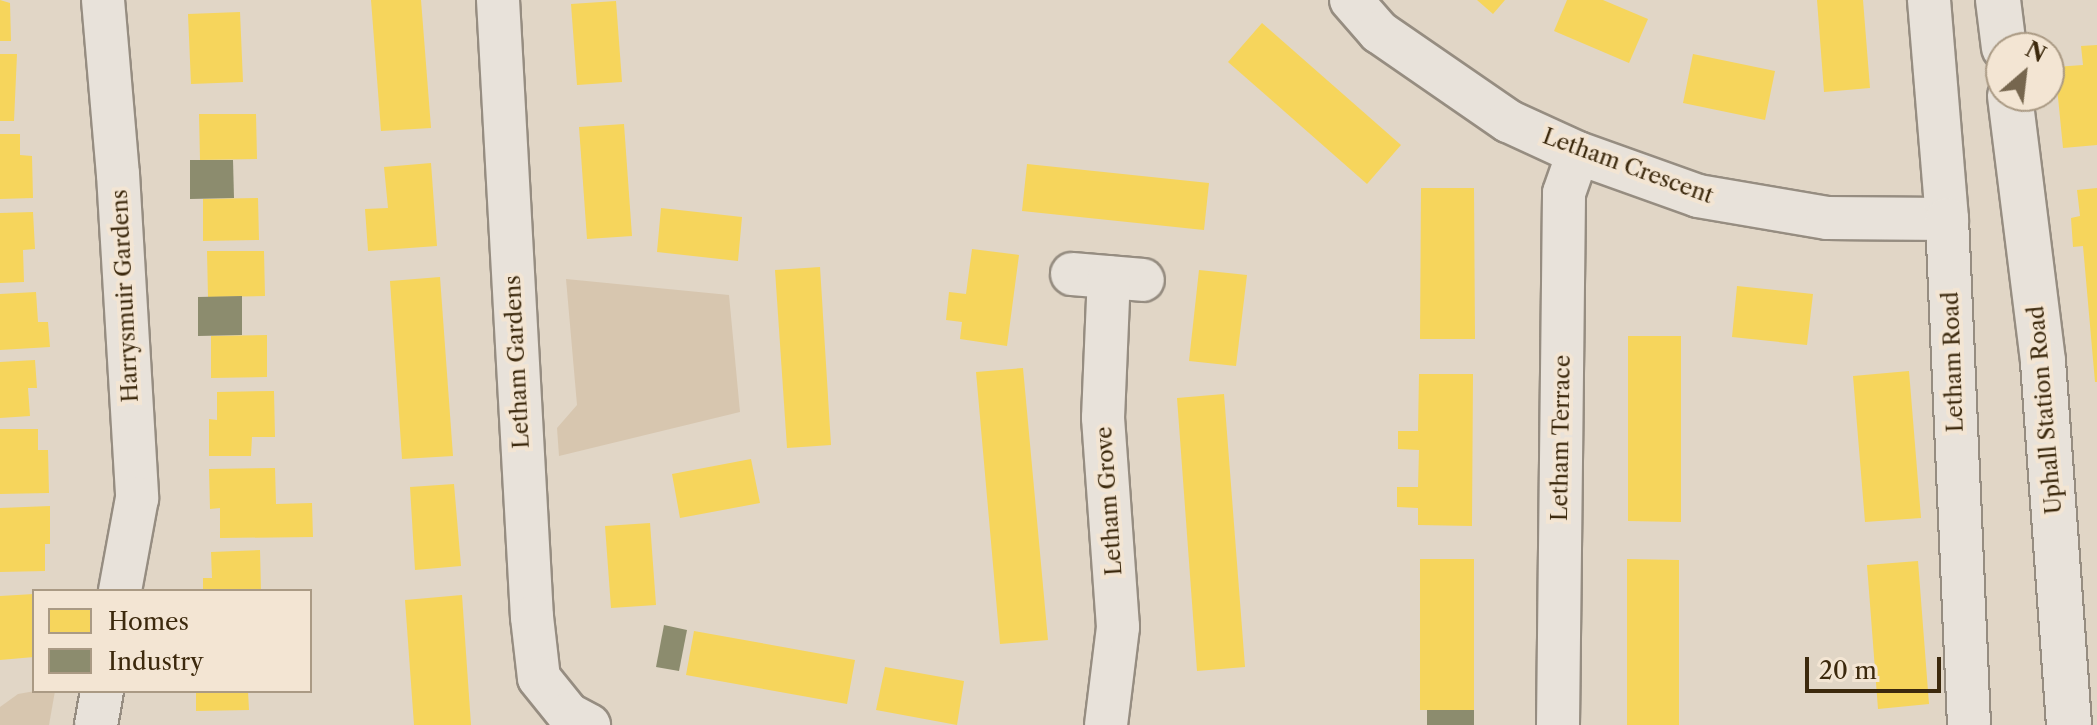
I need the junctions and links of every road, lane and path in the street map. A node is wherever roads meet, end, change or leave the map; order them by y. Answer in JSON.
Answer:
{"nodes":[{"id":1,"x":103,"y":0,"type":"edge"},
{"id":2,"x":498,"y":0,"type":"edge"},
{"id":3,"x":1351,"y":0,"type":"edge"},
{"id":4,"x":1929,"y":0,"type":"edge"},
{"id":5,"x":1998,"y":0,"type":"edge"},
{"id":6,"x":2002,"y":32,"type":"edge"},
{"id":7,"x":2012,"y":112,"type":"edge"},
{"id":8,"x":1578,"y":153,"type":"junction"},
{"id":9,"x":1947,"y":219,"type":"junction"},
{"id":10,"x":1108,"y":277,"type":"dead end"},
{"id":11,"x":120,"y":589,"type":"edge"},
{"id":12,"x":102,"y":693,"type":"edge"},
{"id":13,"x":579,"y":720,"type":"edge"},
{"id":14,"x":96,"y":725,"type":"edge"},
{"id":15,"x":1106,"y":725,"type":"edge"},
{"id":16,"x":1558,"y":725,"type":"edge"},
{"id":17,"x":1969,"y":725,"type":"edge"},
{"id":18,"x":2069,"y":725,"type":"edge"}],
"edges":[{"from":1,"to":11,"type":"street","name":"Harrysmuir Gardens"},
{"from":2,"to":13,"type":"street","name":"Letham Gardens"},
{"from":3,"to":8,"type":"street","name":"Letham Crescent"},
{"from":4,"to":9,"type":"street","name":"Letham Road"},
{"from":5,"to":6,"type":"main road"},
{"from":7,"to":18,"type":"main road","name":"Uphall Station Road"},
{"from":8,"to":9,"type":"street","name":"Letham Crescent"},
{"from":8,"to":16,"type":"street","name":"Letham Terrace"},
{"from":9,"to":17,"type":"street","name":"Letham Road"},
{"from":10,"to":15,"type":"street","name":"Letham Grove"},
{"from":12,"to":14,"type":"street"}]}
